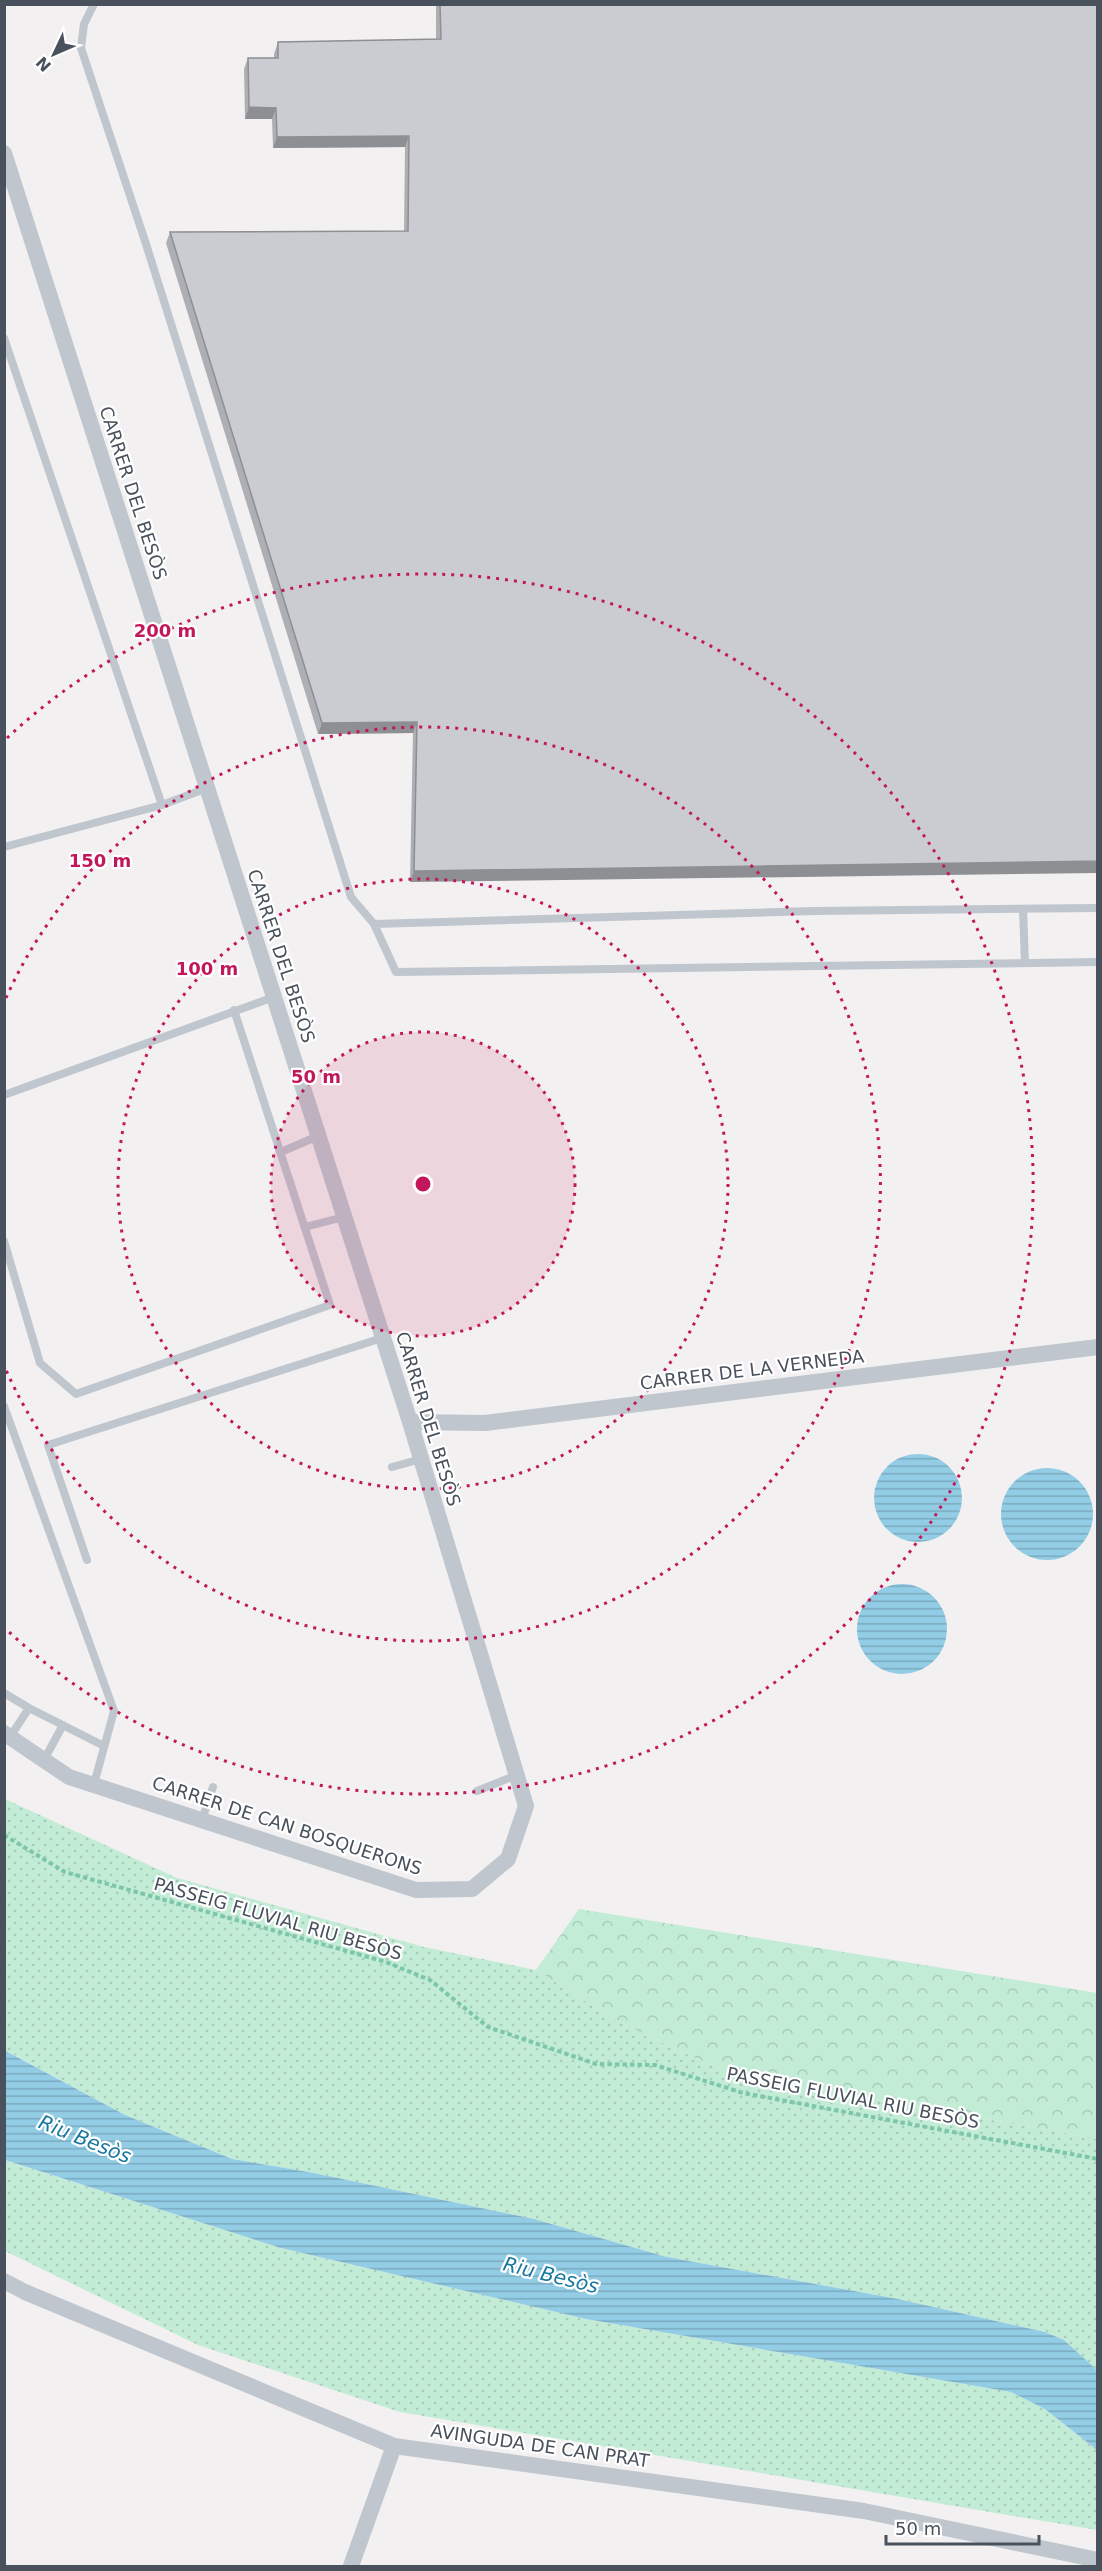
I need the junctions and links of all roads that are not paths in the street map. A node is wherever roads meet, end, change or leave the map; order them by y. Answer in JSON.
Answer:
{"nodes":[{"id":1,"x":94,"y":4,"type":"edge"},
{"id":2,"x":4,"y":153,"type":"edge"},
{"id":3,"x":4,"y":338,"type":"edge"},
{"id":4,"x":207,"y":788,"type":"junction"},
{"id":5,"x":162,"y":805,"type":"junction"},
{"id":6,"x":4,"y":847,"type":"edge"},
{"id":7,"x":1098,"y":908,"type":"edge"},
{"id":8,"x":1023,"y":909,"type":"junction"},
{"id":9,"x":374,"y":924,"type":"junction"},
{"id":10,"x":1098,"y":962,"type":"edge"},
{"id":11,"x":1024,"y":963,"type":"junction"},
{"id":12,"x":274,"y":997,"type":"junction"},
{"id":13,"x":234,"y":1010,"type":"junction"},
{"id":14,"x":4,"y":1095,"type":"edge"},
{"id":15,"x":318,"y":1136,"type":"junction"},
{"id":16,"x":281,"y":1152,"type":"junction"},
{"id":17,"x":344,"y":1217,"type":"junction"},
{"id":18,"x":305,"y":1227,"type":"junction"},
{"id":19,"x":4,"y":1241,"type":"edge"},
{"id":20,"x":382,"y":1338,"type":"junction"},
{"id":21,"x":1098,"y":1347,"type":"edge"},
{"id":22,"x":4,"y":1406,"type":"edge"},
{"id":23,"x":410,"y":1422,"type":"junction"},
{"id":24,"x":421,"y":1459,"type":"junction"},
{"id":25,"x":395,"y":1466,"type":"dead end"},
{"id":26,"x":87,"y":1560,"type":"dead end"},
{"id":27,"x":4,"y":1693,"type":"edge"},
{"id":28,"x":29,"y":1708,"type":"junction"},
{"id":29,"x":63,"y":1725,"type":"junction"},
{"id":30,"x":7,"y":1735,"type":"edge"},
{"id":31,"x":104,"y":1746,"type":"junction"},
{"id":32,"x":44,"y":1760,"type":"junction"},
{"id":33,"x":517,"y":1775,"type":"junction"},
{"id":34,"x":93,"y":1784,"type":"junction"},
{"id":35,"x":213,"y":1787,"type":"dead end"},
{"id":36,"x":477,"y":1791,"type":"dead end"},
{"id":37,"x":526,"y":1806,"type":"joint"},
{"id":38,"x":202,"y":1820,"type":"junction"},
{"id":39,"x":4,"y":2281,"type":"edge"},
{"id":40,"x":394,"y":2446,"type":"junction"},
{"id":41,"x":1098,"y":2559,"type":"edge"},
{"id":42,"x":351,"y":2566,"type":"edge"}],
"edges":[{"from":1,"to":9,"type":"lane"},
{"from":2,"to":4,"type":"street","name":"CARRER DEL BESÒS"},
{"from":3,"to":5,"type":"lane"},
{"from":4,"to":5,"type":"lane"},
{"from":4,"to":12,"type":"street","name":"CARRER DEL BESÒS"},
{"from":5,"to":6,"type":"lane"},
{"from":7,"to":8,"type":"lane"},
{"from":8,"to":9,"type":"lane"},
{"from":8,"to":11,"type":"lane"},
{"from":9,"to":11,"type":"lane"},
{"from":10,"to":11,"type":"lane"},
{"from":12,"to":13,"type":"lane"},
{"from":12,"to":15,"type":"street","name":"CARRER DEL BESÒS"},
{"from":13,"to":14,"type":"lane"},
{"from":13,"to":16,"type":"lane"},
{"from":15,"to":16,"type":"lane"},
{"from":15,"to":17,"type":"street","name":"CARRER DEL BESÒS"},
{"from":16,"to":18,"type":"lane"},
{"from":17,"to":18,"type":"lane"},
{"from":17,"to":20,"type":"street","name":"CARRER DEL BESÒS"},
{"from":18,"to":19,"type":"lane"},
{"from":20,"to":23,"type":"street","name":"CARRER DEL BESÒS"},
{"from":20,"to":26,"type":"lane"},
{"from":21,"to":23,"type":"street","name":"CARRER DE LA VERNEDA"},
{"from":22,"to":31,"type":"lane"},
{"from":23,"to":24,"type":"street","name":"CARRER DEL BESÒS"},
{"from":24,"to":25,"type":"lane"},
{"from":24,"to":33,"type":"street","name":"CARRER DEL BESÒS"},
{"from":27,"to":28,"type":"lane"},
{"from":28,"to":29,"type":"lane"},
{"from":28,"to":30,"type":"lane"},
{"from":29,"to":31,"type":"lane"},
{"from":29,"to":32,"type":"lane"},
{"from":30,"to":32,"type":"street","name":"CARRER DE CAN BOSQUERONS"},
{"from":31,"to":34,"type":"lane"},
{"from":32,"to":34,"type":"street","name":"CARRER DE CAN BOSQUERONS"},
{"from":33,"to":36,"type":"lane"},
{"from":33,"to":37,"type":"street","name":"CARRER DEL BESÒS"},
{"from":34,"to":38,"type":"street","name":"CARRER DE CAN BOSQUERONS"},
{"from":35,"to":38,"type":"lane"},
{"from":37,"to":38,"type":"street","name":"CARRER DE CAN BOSQUERONS"},
{"from":39,"to":40,"type":"street","name":"AVINGUDA DE CAN PRAT"},
{"from":40,"to":41,"type":"street","name":"AVINGUDA DE CAN PRAT"},
{"from":40,"to":42,"type":"street"}]}
